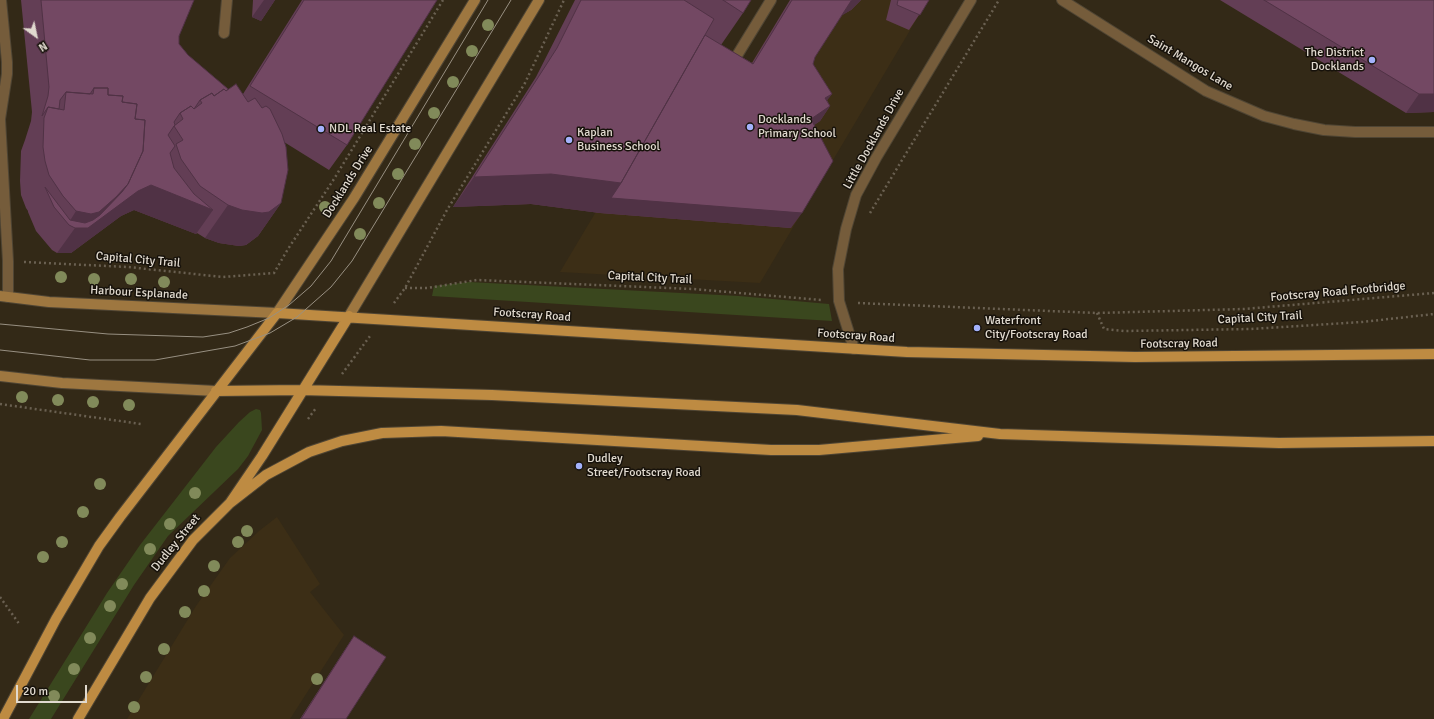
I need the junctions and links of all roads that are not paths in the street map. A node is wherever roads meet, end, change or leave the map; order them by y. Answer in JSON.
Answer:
{"nodes":[{"id":1,"x":1,"y":0,"type":"edge"},
{"id":2,"x":227,"y":0,"type":"edge"},
{"id":3,"x":475,"y":0,"type":"edge"},
{"id":4,"x":539,"y":0,"type":"edge"},
{"id":5,"x":771,"y":0,"type":"edge"},
{"id":6,"x":971,"y":0,"type":"edge"},
{"id":7,"x":1062,"y":0,"type":"edge"},
{"id":8,"x":224,"y":33,"type":"dead end"},
{"id":9,"x":733,"y":62,"type":"edge"},
{"id":10,"x":1434,"y":132,"type":"edge"},
{"id":11,"x":4,"y":296,"type":"edge"},
{"id":12,"x":277,"y":313,"type":"junction"},
{"id":13,"x":348,"y":316,"type":"junction"},
{"id":14,"x":854,"y":349,"type":"junction"},
{"id":15,"x":1434,"y":354,"type":"edge"},
{"id":16,"x":0,"y":376,"type":"edge"},
{"id":17,"x":301,"y":390,"type":"junction"},
{"id":18,"x":216,"y":391,"type":"junction"},
{"id":19,"x":1000,"y":434,"type":"junction"},
{"id":20,"x":1434,"y":441,"type":"edge"},
{"id":21,"x":230,"y":503,"type":"junction"},
{"id":22,"x":3,"y":719,"type":"edge"},
{"id":23,"x":78,"y":719,"type":"edge"}],
"edges":[{"from":1,"to":11,"type":"street"},
{"from":2,"to":8,"type":"street"},
{"from":3,"to":12,"type":"street","name":"Docklands Drive"},
{"from":4,"to":13,"type":"street"},
{"from":5,"to":9,"type":"street"},
{"from":6,"to":14,"type":"street","name":"Little Docklands Drive"},
{"from":7,"to":10,"type":"street","name":"Saint Mangos Lane"},
{"from":11,"to":12,"type":"street","name":"Harbour Esplanade"},
{"from":12,"to":13,"type":"main road","name":"Footscray Road"},
{"from":12,"to":18,"type":"main road"},
{"from":13,"to":14,"type":"main road","name":"Footscray Road"},
{"from":13,"to":17,"type":"main road","name":"Dudley Street"},
{"from":14,"to":15,"type":"main road","name":"Footscray Road"},
{"from":16,"to":18,"type":"street"},
{"from":17,"to":18,"type":"main road"},
{"from":17,"to":19,"type":"main road"},
{"from":17,"to":21,"type":"main road","name":"Dudley Street"},
{"from":18,"to":22,"type":"main road"},
{"from":19,"to":20,"type":"main road"},
{"from":19,"to":21,"type":"main road"},
{"from":21,"to":23,"type":"main road","name":"Dudley Street"}]}
